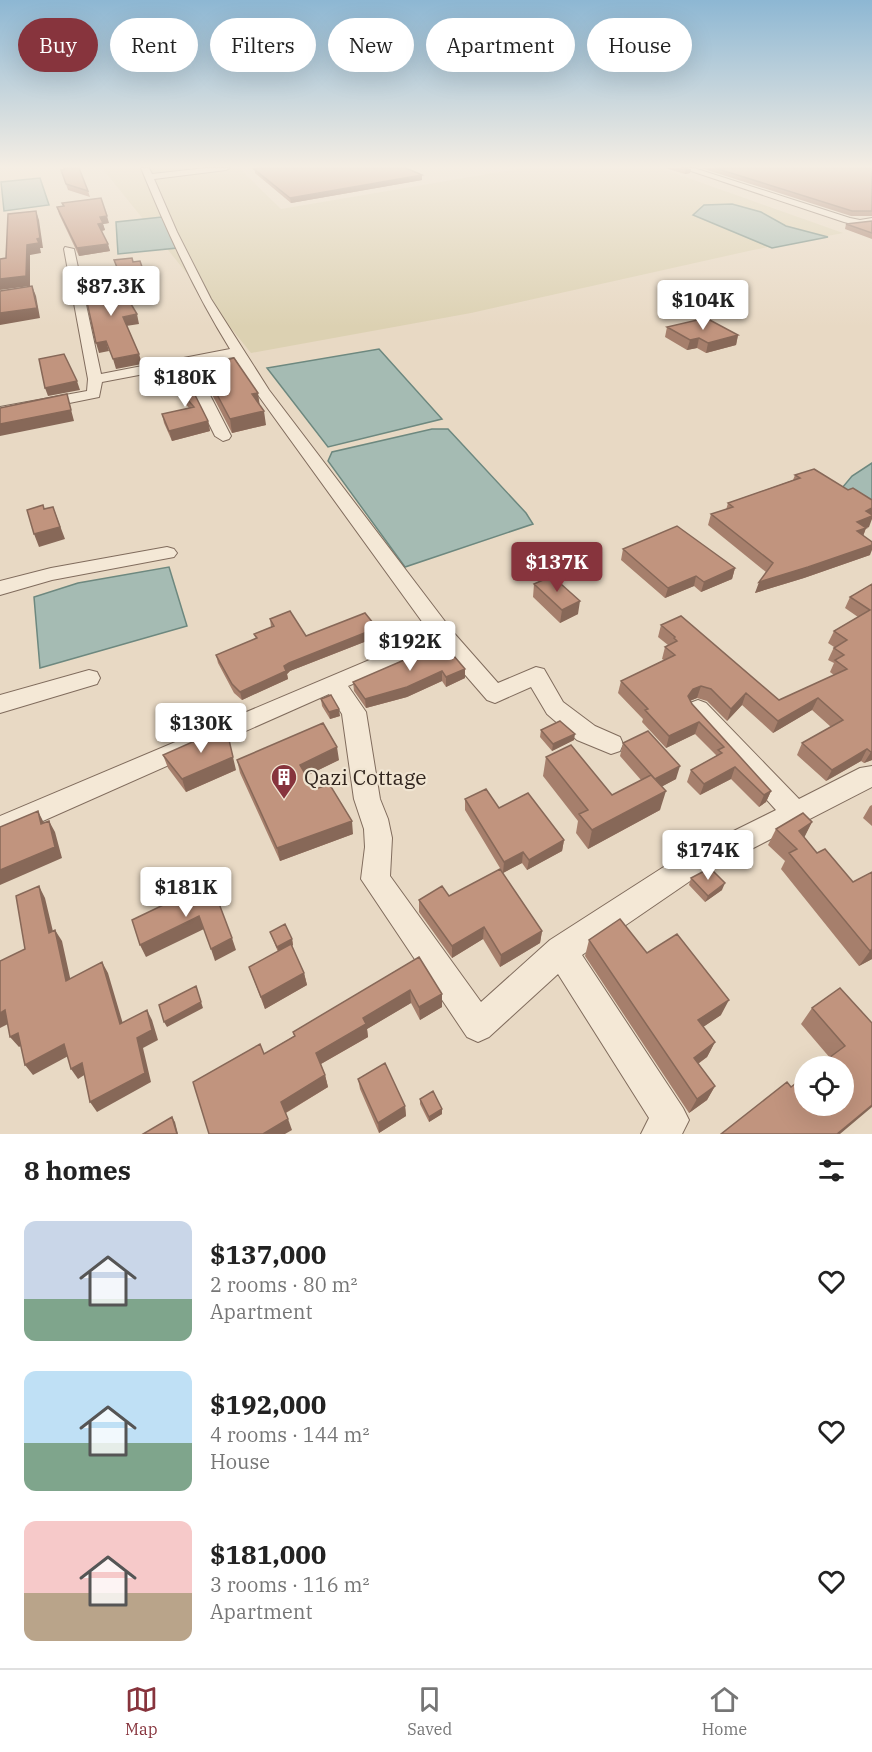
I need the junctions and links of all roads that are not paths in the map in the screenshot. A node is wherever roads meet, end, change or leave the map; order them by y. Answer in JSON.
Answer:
{"nodes":[{"id":1,"x":168,"y":221,"type":"edge"},
{"id":2,"x":850,"y":221,"type":"edge"},
{"id":3,"x":872,"y":221,"type":"edge"},
{"id":4,"x":69,"y":249,"type":"dead end"},
{"id":5,"x":237,"y":352,"type":"junction"},
{"id":6,"x":186,"y":362,"type":"junction"},
{"id":7,"x":95,"y":379,"type":"junction"},
{"id":8,"x":0,"y":412,"type":"edge"},
{"id":9,"x":223,"y":436,"type":"dead end"},
{"id":10,"x":167,"y":553,"type":"dead end"},
{"id":11,"x":0,"y":588,"type":"edge"},
{"id":12,"x":445,"y":637,"type":"junction"},
{"id":13,"x":89,"y":678,"type":"dead end"},
{"id":14,"x":333,"y":683,"type":"junction"},
{"id":15,"x":0,"y":704,"type":"edge"},
{"id":16,"x":698,"y":709,"type":"edge"},
{"id":17,"x":611,"y":744,"type":"dead end"},
{"id":18,"x":869,"y":776,"type":"dead end"},
{"id":19,"x":796,"y":813,"type":"junction"},
{"id":20,"x":0,"y":828,"type":"edge"},
{"id":21,"x":561,"y":951,"type":"junction"},
{"id":22,"x":659,"y":1134,"type":"edge"}],
"edges":[{"from":1,"to":5,"type":"street"},
{"from":2,"to":3,"type":"street"},
{"from":4,"to":7,"type":"street"},
{"from":5,"to":6,"type":"street"},
{"from":5,"to":12,"type":"street"},
{"from":6,"to":7,"type":"street"},
{"from":6,"to":9,"type":"street"},
{"from":7,"to":8,"type":"street"},
{"from":10,"to":11,"type":"street"},
{"from":12,"to":14,"type":"street"},
{"from":12,"to":17,"type":"street"},
{"from":13,"to":15,"type":"street"},
{"from":14,"to":20,"type":"street"},
{"from":14,"to":21,"type":"street"},
{"from":16,"to":19,"type":"street"},
{"from":18,"to":19,"type":"street"},
{"from":19,"to":21,"type":"street"},
{"from":21,"to":22,"type":"street"}]}
